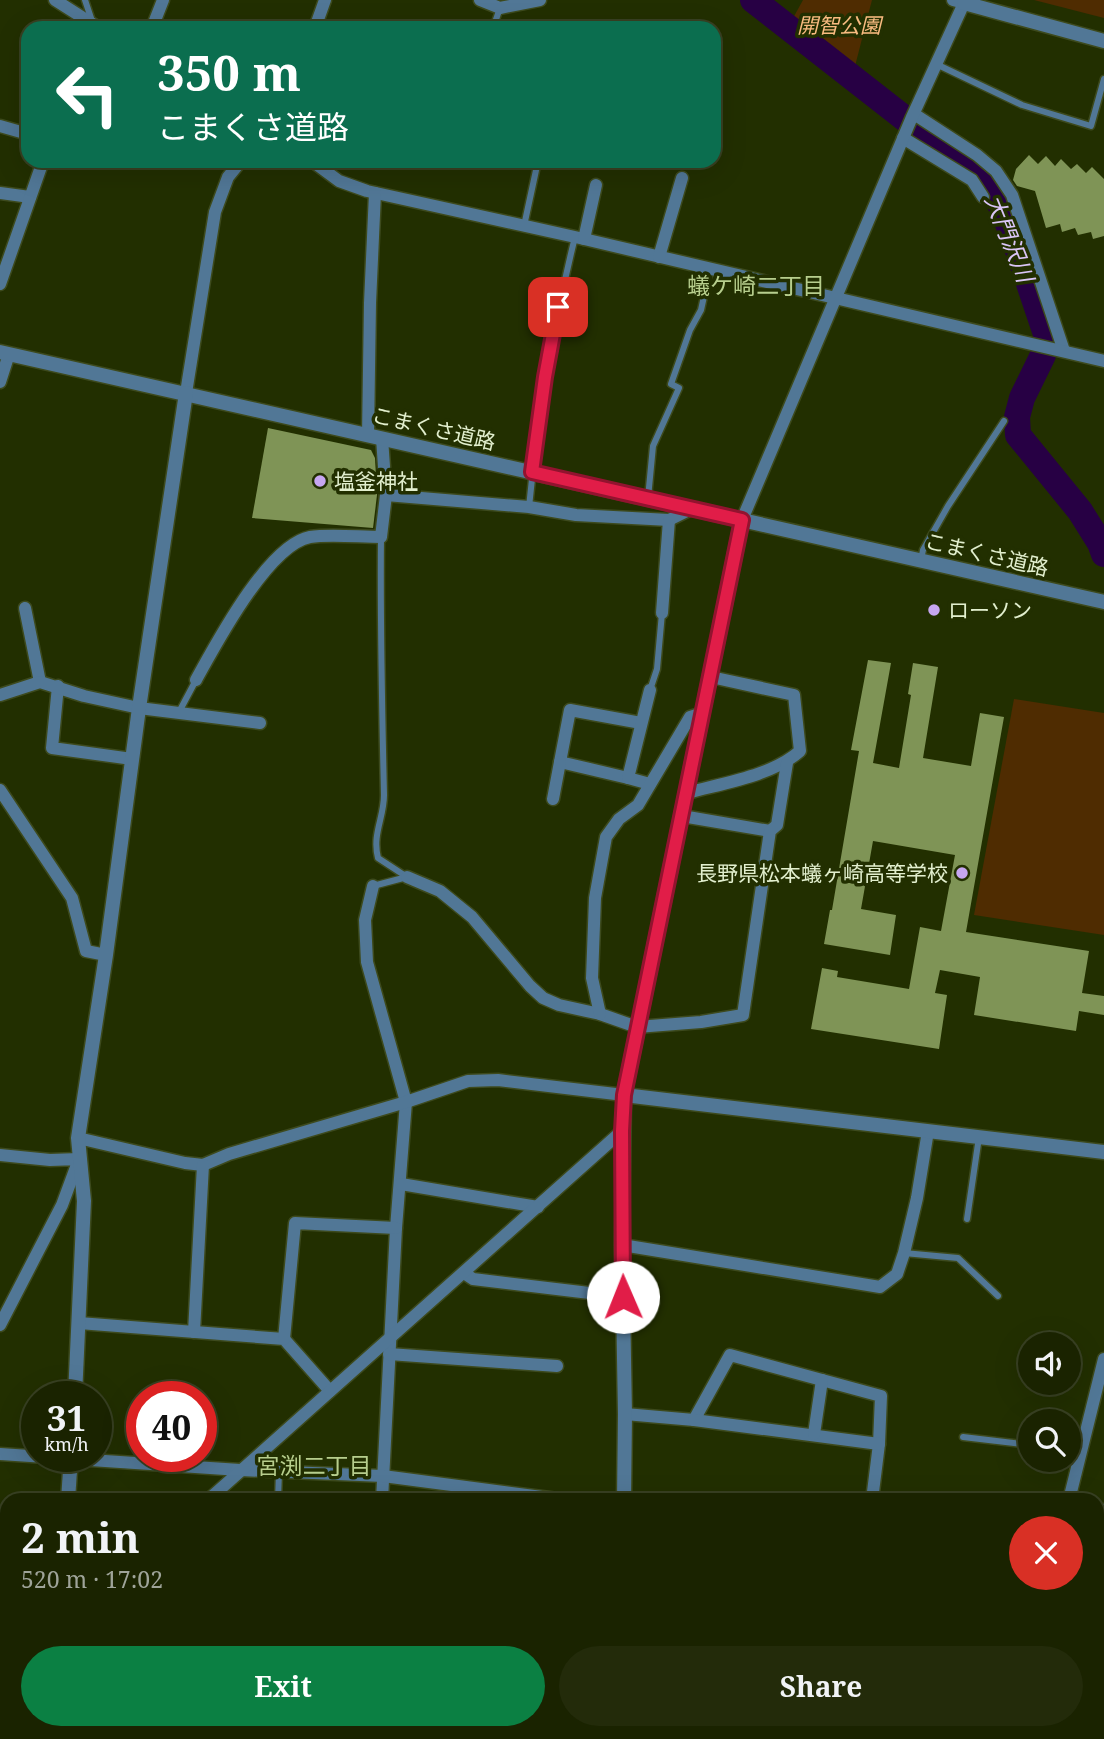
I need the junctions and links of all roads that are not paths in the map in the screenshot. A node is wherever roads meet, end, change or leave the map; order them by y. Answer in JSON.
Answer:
{"nodes":[{"id":1,"x":55,"y":0,"type":"edge"},
{"id":2,"x":85,"y":0,"type":"edge"},
{"id":3,"x":163,"y":0,"type":"edge"},
{"id":4,"x":325,"y":0,"type":"edge"},
{"id":5,"x":480,"y":0,"type":"edge"},
{"id":6,"x":540,"y":0,"type":"edge"},
{"id":7,"x":958,"y":1,"type":"edge"},
{"id":8,"x":500,"y":8,"type":"junction"},
{"id":9,"x":85,"y":21,"type":"edge"},
{"id":10,"x":92,"y":21,"type":"edge"},
{"id":11,"x":155,"y":21,"type":"edge"},
{"id":12,"x":318,"y":21,"type":"edge"},
{"id":13,"x":495,"y":21,"type":"edge"},
{"id":14,"x":1104,"y":41,"type":"edge"},
{"id":15,"x":936,"y":64,"type":"junction"},
{"id":16,"x":1104,"y":79,"type":"edge"},
{"id":17,"x":913,"y":115,"type":"junction"},
{"id":18,"x":0,"y":126,"type":"edge"},
{"id":19,"x":21,"y":132,"type":"edge"},
{"id":20,"x":904,"y":136,"type":"junction"},
{"id":21,"x":40,"y":168,"type":"edge"},
{"id":22,"x":235,"y":168,"type":"edge"},
{"id":23,"x":321,"y":168,"type":"edge"},
{"id":24,"x":536,"y":168,"type":"edge"},
{"id":25,"x":682,"y":178,"type":"dead end"},
{"id":26,"x":596,"y":185,"type":"dead end"},
{"id":27,"x":0,"y":193,"type":"edge"},
{"id":28,"x":375,"y":193,"type":"junction"},
{"id":29,"x":30,"y":197,"type":"junction"},
{"id":30,"x":983,"y":197,"type":"dead end"},
{"id":31,"x":524,"y":226,"type":"junction"},
{"id":32,"x":579,"y":238,"type":"junction"},
{"id":33,"x":659,"y":257,"type":"junction"},
{"id":34,"x":710,"y":270,"type":"junction"},
{"id":35,"x":0,"y":284,"type":"edge"},
{"id":36,"x":835,"y":298,"type":"junction"},
{"id":37,"x":1058,"y":350,"type":"junction"},
{"id":38,"x":4,"y":353,"type":"edge"},
{"id":39,"x":1104,"y":360,"type":"edge"},
{"id":40,"x":0,"y":382,"type":"edge"},
{"id":41,"x":186,"y":393,"type":"junction"},
{"id":42,"x":1004,"y":421,"type":"dead end"},
{"id":43,"x":375,"y":436,"type":"junction"},
{"id":44,"x":532,"y":472,"type":"junction"},
{"id":45,"x":386,"y":495,"type":"junction"},
{"id":46,"x":648,"y":498,"type":"junction"},
{"id":47,"x":529,"y":507,"type":"junction"},
{"id":48,"x":693,"y":508,"type":"junction"},
{"id":49,"x":669,"y":520,"type":"junction"},
{"id":50,"x":742,"y":520,"type":"junction"},
{"id":51,"x":381,"y":537,"type":"junction"},
{"id":52,"x":921,"y":560,"type":"junction"},
{"id":53,"x":1104,"y":602,"type":"edge"},
{"id":54,"x":25,"y":608,"type":"dead end"},
{"id":55,"x":662,"y":613,"type":"joint"},
{"id":56,"x":711,"y":677,"type":"junction"},
{"id":57,"x":196,"y":680,"type":"joint"},
{"id":58,"x":40,"y":682,"type":"junction"},
{"id":59,"x":58,"y":686,"type":"junction"},
{"id":60,"x":650,"y":690,"type":"joint"},
{"id":61,"x":0,"y":695,"type":"edge"},
{"id":62,"x":139,"y":708,"type":"junction"},
{"id":63,"x":179,"y":712,"type":"junction"},
{"id":64,"x":703,"y":713,"type":"junction"},
{"id":65,"x":260,"y":723,"type":"dead end"},
{"id":66,"x":641,"y":723,"type":"junction"},
{"id":67,"x":132,"y":759,"type":"junction"},
{"id":68,"x":559,"y":762,"type":"junction"},
{"id":69,"x":787,"y":763,"type":"junction"},
{"id":70,"x":628,"y":778,"type":"junction"},
{"id":71,"x":650,"y":785,"type":"junction"},
{"id":72,"x":0,"y":790,"type":"edge"},
{"id":73,"x":687,"y":793,"type":"junction"},
{"id":74,"x":553,"y":799,"type":"dead end"},
{"id":75,"x":682,"y":816,"type":"junction"},
{"id":76,"x":770,"y":831,"type":"junction"},
{"id":77,"x":407,"y":877,"type":"junction"},
{"id":78,"x":373,"y":886,"type":"joint"},
{"id":79,"x":106,"y":956,"type":"junction"},
{"id":80,"x":600,"y":1013,"type":"junction"},
{"id":81,"x":637,"y":1027,"type":"junction"},
{"id":82,"x":624,"y":1095,"type":"junction"},
{"id":83,"x":406,"y":1102,"type":"junction"},
{"id":84,"x":622,"y":1131,"type":"junction"},
{"id":85,"x":928,"y":1131,"type":"junction"},
{"id":86,"x":979,"y":1137,"type":"junction"},
{"id":87,"x":78,"y":1138,"type":"junction"},
{"id":88,"x":1104,"y":1152,"type":"edge"},
{"id":89,"x":0,"y":1155,"type":"edge"},
{"id":90,"x":79,"y":1158,"type":"junction"},
{"id":91,"x":203,"y":1165,"type":"junction"},
{"id":92,"x":401,"y":1184,"type":"junction"},
{"id":93,"x":538,"y":1207,"type":"junction"},
{"id":94,"x":967,"y":1219,"type":"dead end"},
{"id":95,"x":396,"y":1228,"type":"junction"},
{"id":96,"x":622,"y":1245,"type":"junction"},
{"id":97,"x":904,"y":1253,"type":"junction"},
{"id":98,"x":464,"y":1273,"type":"junction"},
{"id":99,"x":998,"y":1296,"type":"dead end"},
{"id":100,"x":623,"y":1297,"type":"junction"},
{"id":101,"x":79,"y":1323,"type":"junction"},
{"id":102,"x":0,"y":1325,"type":"edge"},
{"id":103,"x":194,"y":1332,"type":"junction"},
{"id":104,"x":284,"y":1339,"type":"junction"},
{"id":105,"x":390,"y":1339,"type":"junction"},
{"id":106,"x":389,"y":1354,"type":"junction"},
{"id":107,"x":1104,"y":1359,"type":"edge"},
{"id":108,"x":557,"y":1366,"type":"dead end"},
{"id":109,"x":822,"y":1380,"type":"junction"},
{"id":110,"x":76,"y":1381,"type":"edge"},
{"id":111,"x":330,"y":1391,"type":"junction"},
{"id":112,"x":625,"y":1414,"type":"junction"},
{"id":113,"x":694,"y":1420,"type":"junction"},
{"id":114,"x":1081,"y":1431,"type":"edge"},
{"id":115,"x":814,"y":1434,"type":"junction"},
{"id":116,"x":963,"y":1437,"type":"dead end"},
{"id":117,"x":1018,"y":1443,"type":"edge"},
{"id":118,"x":879,"y":1444,"type":"junction"},
{"id":119,"x":0,"y":1454,"type":"edge"},
{"id":120,"x":21,"y":1455,"type":"edge"},
{"id":121,"x":112,"y":1461,"type":"edge"},
{"id":122,"x":240,"y":1470,"type":"junction"},
{"id":123,"x":70,"y":1472,"type":"edge"},
{"id":124,"x":279,"y":1472,"type":"junction"},
{"id":125,"x":1072,"y":1472,"type":"edge"},
{"id":126,"x":383,"y":1476,"type":"junction"},
{"id":127,"x":68,"y":1493,"type":"edge"},
{"id":128,"x":215,"y":1493,"type":"edge"},
{"id":129,"x":278,"y":1493,"type":"edge"},
{"id":130,"x":382,"y":1493,"type":"edge"},
{"id":131,"x":469,"y":1493,"type":"edge"},
{"id":132,"x":624,"y":1493,"type":"edge"},
{"id":133,"x":873,"y":1493,"type":"edge"},
{"id":134,"x":1070,"y":1493,"type":"edge"}],
"edges":[{"from":1,"to":9,"type":"street"},
{"from":2,"to":10,"type":"lane"},
{"from":3,"to":11,"type":"street"},
{"from":4,"to":12,"type":"street"},
{"from":5,"to":8,"type":"street"},
{"from":6,"to":8,"type":"street"},
{"from":7,"to":14,"type":"street"},
{"from":7,"to":15,"type":"street"},
{"from":8,"to":13,"type":"lane"},
{"from":15,"to":16,"type":"lane"},
{"from":15,"to":17,"type":"street"},
{"from":17,"to":20,"type":"street"},
{"from":17,"to":37,"type":"street"},
{"from":18,"to":19,"type":"street"},
{"from":20,"to":30,"type":"street"},
{"from":20,"to":36,"type":"street"},
{"from":21,"to":29,"type":"street"},
{"from":22,"to":41,"type":"street"},
{"from":23,"to":28,"type":"street"},
{"from":24,"to":31,"type":"lane"},
{"from":25,"to":33,"type":"street"},
{"from":26,"to":32,"type":"street"},
{"from":27,"to":29,"type":"street"},
{"from":28,"to":31,"type":"street"},
{"from":28,"to":43,"type":"street"},
{"from":29,"to":35,"type":"street"},
{"from":31,"to":32,"type":"street"},
{"from":32,"to":33,"type":"street"},
{"from":32,"to":44,"type":"lane"},
{"from":33,"to":34,"type":"street"},
{"from":34,"to":36,"type":"street"},
{"from":34,"to":46,"type":"lane"},
{"from":36,"to":37,"type":"street"},
{"from":36,"to":50,"type":"street"},
{"from":37,"to":39,"type":"street"},
{"from":38,"to":40,"type":"street"},
{"from":38,"to":41,"type":"street","name":"こまくさ道路"},
{"from":41,"to":43,"type":"street","name":"こまくさ道路"},
{"from":41,"to":62,"type":"street"},
{"from":42,"to":52,"type":"lane"},
{"from":43,"to":44,"type":"street","name":"こまくさ道路"},
{"from":43,"to":45,"type":"street"},
{"from":44,"to":46,"type":"street","name":"こまくさ道路"},
{"from":44,"to":47,"type":"lane"},
{"from":45,"to":47,"type":"street"},
{"from":45,"to":51,"type":"street"},
{"from":46,"to":48,"type":"street","name":"こまくさ道路"},
{"from":47,"to":49,"type":"street"},
{"from":48,"to":49,"type":"street"},
{"from":48,"to":50,"type":"street","name":"こまくさ道路"},
{"from":49,"to":55,"type":"street"},
{"from":50,"to":52,"type":"street","name":"こまくさ道路"},
{"from":50,"to":56,"type":"street"},
{"from":51,"to":57,"type":"street"},
{"from":51,"to":77,"type":"lane"},
{"from":52,"to":53,"type":"street","name":"こまくさ道路"},
{"from":54,"to":58,"type":"street"},
{"from":55,"to":60,"type":"lane"},
{"from":56,"to":64,"type":"street"},
{"from":56,"to":69,"type":"street"},
{"from":57,"to":63,"type":"lane"},
{"from":58,"to":59,"type":"street"},
{"from":58,"to":61,"type":"street"},
{"from":59,"to":62,"type":"street"},
{"from":59,"to":67,"type":"street"},
{"from":60,"to":66,"type":"street"},
{"from":62,"to":63,"type":"street"},
{"from":62,"to":67,"type":"street"},
{"from":63,"to":65,"type":"street"},
{"from":64,"to":71,"type":"street"},
{"from":64,"to":73,"type":"street"},
{"from":66,"to":68,"type":"street"},
{"from":66,"to":70,"type":"street"},
{"from":67,"to":79,"type":"street"},
{"from":68,"to":70,"type":"street"},
{"from":68,"to":74,"type":"street"},
{"from":69,"to":73,"type":"street"},
{"from":69,"to":76,"type":"street"},
{"from":70,"to":71,"type":"street"},
{"from":71,"to":80,"type":"street"},
{"from":72,"to":79,"type":"street"},
{"from":73,"to":75,"type":"street"},
{"from":75,"to":76,"type":"street"},
{"from":75,"to":81,"type":"street"},
{"from":76,"to":81,"type":"street"},
{"from":77,"to":78,"type":"lane"},
{"from":77,"to":80,"type":"street"},
{"from":78,"to":83,"type":"street"},
{"from":79,"to":87,"type":"street"},
{"from":80,"to":81,"type":"street"},
{"from":81,"to":82,"type":"street"},
{"from":82,"to":83,"type":"street"},
{"from":82,"to":84,"type":"street"},
{"from":82,"to":85,"type":"street"},
{"from":83,"to":91,"type":"street"},
{"from":83,"to":92,"type":"street"},
{"from":84,"to":93,"type":"street"},
{"from":84,"to":96,"type":"street"},
{"from":85,"to":86,"type":"street"},
{"from":85,"to":97,"type":"street"},
{"from":86,"to":88,"type":"street"},
{"from":86,"to":94,"type":"lane"},
{"from":87,"to":90,"type":"street"},
{"from":87,"to":91,"type":"street"},
{"from":89,"to":90,"type":"street"},
{"from":90,"to":101,"type":"street"},
{"from":90,"to":102,"type":"street"},
{"from":91,"to":103,"type":"street"},
{"from":92,"to":93,"type":"street"},
{"from":92,"to":95,"type":"street"},
{"from":93,"to":98,"type":"street"},
{"from":95,"to":104,"type":"street"},
{"from":95,"to":105,"type":"street"},
{"from":96,"to":97,"type":"street"},
{"from":96,"to":100,"type":"street"},
{"from":97,"to":99,"type":"lane"},
{"from":98,"to":100,"type":"street"},
{"from":98,"to":105,"type":"street"},
{"from":100,"to":112,"type":"street"},
{"from":101,"to":103,"type":"street"},
{"from":101,"to":110,"type":"street"},
{"from":103,"to":104,"type":"street"},
{"from":104,"to":111,"type":"street"},
{"from":105,"to":106,"type":"street"},
{"from":105,"to":111,"type":"street"},
{"from":106,"to":108,"type":"street"},
{"from":106,"to":126,"type":"street"},
{"from":107,"to":114,"type":"street"},
{"from":109,"to":113,"type":"street"},
{"from":109,"to":115,"type":"street"},
{"from":109,"to":118,"type":"street"},
{"from":111,"to":122,"type":"street"},
{"from":112,"to":113,"type":"street"},
{"from":112,"to":132,"type":"street"},
{"from":113,"to":115,"type":"street"},
{"from":115,"to":118,"type":"street"},
{"from":116,"to":117,"type":"lane"},
{"from":118,"to":133,"type":"street"},
{"from":119,"to":120,"type":"street"},
{"from":121,"to":122,"type":"street"},
{"from":122,"to":124,"type":"street"},
{"from":122,"to":128,"type":"street"},
{"from":123,"to":127,"type":"street"},
{"from":124,"to":126,"type":"street"},
{"from":124,"to":129,"type":"lane"},
{"from":125,"to":134,"type":"street"},
{"from":126,"to":130,"type":"street"},
{"from":126,"to":131,"type":"street"}]}
